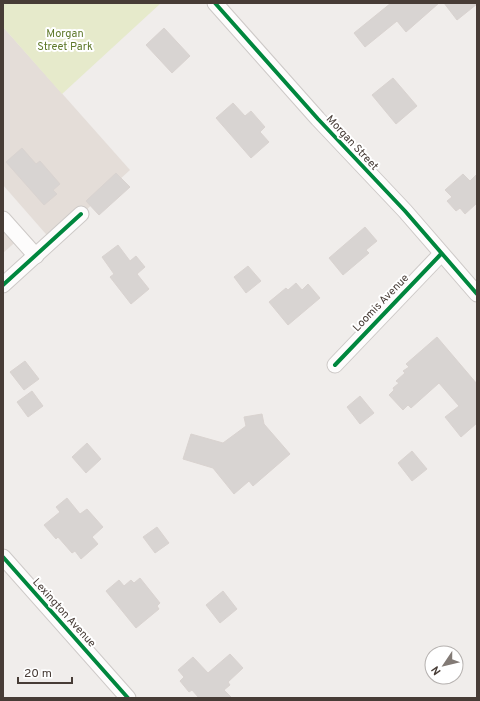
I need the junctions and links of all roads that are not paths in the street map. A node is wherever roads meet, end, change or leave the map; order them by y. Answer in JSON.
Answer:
{"nodes":[{"id":1,"x":215,"y":3,"type":"edge"},
{"id":2,"x":80,"y":214,"type":"dead end"},
{"id":3,"x":3,"y":219,"type":"edge"},
{"id":4,"x":441,"y":254,"type":"junction"},
{"id":5,"x":36,"y":256,"type":"junction"},
{"id":6,"x":3,"y":285,"type":"edge"},
{"id":7,"x":477,"y":294,"type":"edge"},
{"id":8,"x":335,"y":365,"type":"dead end"},
{"id":9,"x":3,"y":557,"type":"edge"},
{"id":10,"x":128,"y":698,"type":"edge"}],
"edges":[{"from":1,"to":4,"type":"street","name":"Morgan Street"},
{"from":2,"to":5,"type":"street"},
{"from":3,"to":5,"type":"street"},
{"from":4,"to":7,"type":"street","name":"Morgan Street"},
{"from":4,"to":8,"type":"street","name":"Loomis Avenue"},
{"from":5,"to":6,"type":"street"},
{"from":9,"to":10,"type":"street","name":"Lexington Avenue"}]}
